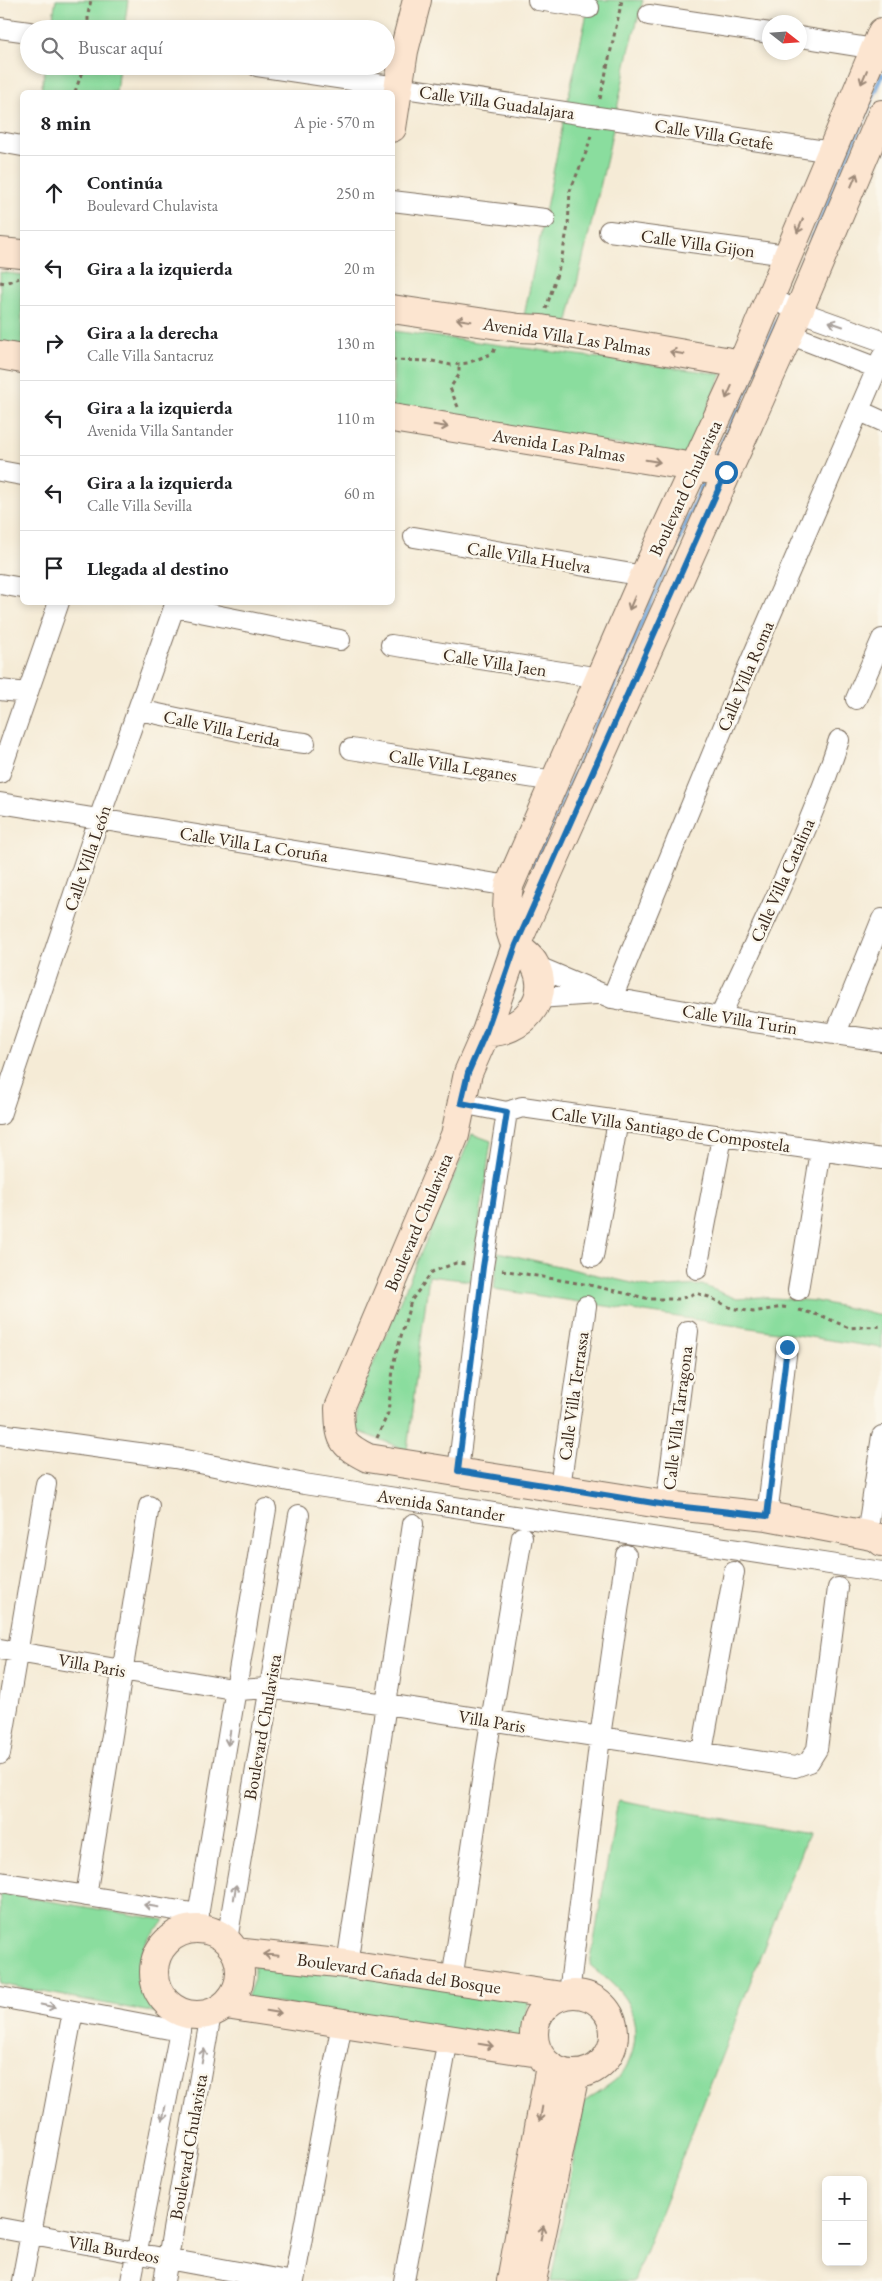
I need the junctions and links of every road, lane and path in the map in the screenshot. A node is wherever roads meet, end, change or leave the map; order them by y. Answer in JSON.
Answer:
{"nodes":[{"id":1,"x":91,"y":0,"type":"edge"},
{"id":2,"x":417,"y":0,"type":"edge"},
{"id":3,"x":538,"y":0,"type":"edge"},
{"id":4,"x":622,"y":0,"type":"edge"},
{"id":5,"x":589,"y":8,"type":"dead end"},
{"id":6,"x":649,"y":15,"type":"dead end"},
{"id":7,"x":88,"y":20,"type":"edge"},
{"id":8,"x":0,"y":28,"type":"edge"},
{"id":9,"x":20,"y":31,"type":"edge"},
{"id":10,"x":762,"y":32,"type":"edge"},
{"id":11,"x":807,"y":38,"type":"edge"},
{"id":12,"x":879,"y":40,"type":"edge"},
{"id":13,"x":81,"y":75,"type":"edge"},
{"id":14,"x":315,"y":75,"type":"edge"},
{"id":15,"x":398,"y":88,"type":"junction"},
{"id":16,"x":76,"y":90,"type":"edge"},
{"id":17,"x":395,"y":108,"type":"edge"},
{"id":18,"x":882,"y":114,"type":"edge"},
{"id":19,"x":596,"y":116,"type":"junction"},
{"id":20,"x":0,"y":142,"type":"edge"},
{"id":21,"x":20,"y":146,"type":"edge"},
{"id":22,"x":832,"y":152,"type":"junction"},
{"id":23,"x":395,"y":201,"type":"edge"},
{"id":24,"x":545,"y":219,"type":"dead end"},
{"id":25,"x":609,"y":231,"type":"dead end"},
{"id":26,"x":0,"y":252,"type":"edge"},
{"id":27,"x":20,"y":254,"type":"edge"},
{"id":28,"x":787,"y":255,"type":"junction"},
{"id":29,"x":20,"y":278,"type":"edge"},
{"id":30,"x":0,"y":282,"type":"edge"},
{"id":31,"x":770,"y":298,"type":"junction"},
{"id":32,"x":395,"y":309,"type":"edge"},
{"id":33,"x":794,"y":323,"type":"junction"},
{"id":34,"x":502,"y":325,"type":"junction"},
{"id":35,"x":541,"y":329,"type":"junction"},
{"id":36,"x":882,"y":340,"type":"edge"},
{"id":37,"x":0,"y":355,"type":"edge"},
{"id":38,"x":20,"y":359,"type":"edge"},
{"id":39,"x":395,"y":360,"type":"edge"},
{"id":40,"x":880,"y":363,"type":"edge"},
{"id":41,"x":459,"y":364,"type":"junction"},
{"id":42,"x":742,"y":364,"type":"junction"},
{"id":43,"x":860,"y":411,"type":"junction"},
{"id":44,"x":395,"y":418,"type":"edge"},
{"id":45,"x":882,"y":421,"type":"edge"},
{"id":46,"x":467,"y":430,"type":"junction"},
{"id":47,"x":695,"y":468,"type":"junction"},
{"id":48,"x":0,"y":471,"type":"edge"},
{"id":49,"x":726,"y":472,"type":"junction"},
{"id":50,"x":20,"y":475,"type":"edge"},
{"id":51,"x":414,"y":537,"type":"dead end"},
{"id":52,"x":644,"y":576,"type":"junction"},
{"id":53,"x":0,"y":584,"type":"edge"},
{"id":54,"x":20,"y":588,"type":"edge"},
{"id":55,"x":57,"y":605,"type":"edge"},
{"id":56,"x":175,"y":605,"type":"edge"},
{"id":57,"x":882,"y":638,"type":"edge"},
{"id":58,"x":340,"y":640,"type":"dead end"},
{"id":59,"x":391,"y":645,"type":"dead end"},
{"id":60,"x":600,"y":678,"type":"junction"},
{"id":61,"x":0,"y":690,"type":"edge"},
{"id":62,"x":27,"y":693,"type":"junction"},
{"id":63,"x":856,"y":699,"type":"dead end"},
{"id":64,"x":139,"y":710,"type":"junction"},
{"id":65,"x":840,"y":740,"type":"dead end"},
{"id":66,"x":305,"y":743,"type":"dead end"},
{"id":67,"x":351,"y":749,"type":"dead end"},
{"id":68,"x":0,"y":773,"type":"edge"},
{"id":69,"x":554,"y":782,"type":"junction"},
{"id":70,"x":0,"y":803,"type":"edge"},
{"id":71,"x":99,"y":819,"type":"junction"},
{"id":72,"x":509,"y":886,"type":"junction"},
{"id":73,"x":882,"y":919,"type":"edge"},
{"id":74,"x":516,"y":945,"type":"junction"},
{"id":75,"x":536,"y":966,"type":"junction"},
{"id":76,"x":606,"y":996,"type":"junction"},
{"id":77,"x":538,"y":998,"type":"junction"},
{"id":78,"x":720,"y":1017,"type":"junction"},
{"id":79,"x":486,"y":1032,"type":"junction"},
{"id":80,"x":836,"y":1033,"type":"junction"},
{"id":81,"x":882,"y":1041,"type":"edge"},
{"id":82,"x":461,"y":1103,"type":"junction"},
{"id":83,"x":507,"y":1112,"type":"junction"},
{"id":84,"x":0,"y":1115,"type":"edge"},
{"id":85,"x":618,"y":1121,"type":"junction"},
{"id":86,"x":722,"y":1137,"type":"junction"},
{"id":87,"x":821,"y":1151,"type":"junction"},
{"id":88,"x":882,"y":1159,"type":"edge"},
{"id":89,"x":593,"y":1257,"type":"dead end"},
{"id":90,"x":697,"y":1269,"type":"dead end"},
{"id":91,"x":798,"y":1290,"type":"dead end"},
{"id":92,"x":586,"y":1306,"type":"dead end"},
{"id":93,"x":688,"y":1331,"type":"dead end"},
{"id":94,"x":787,"y":1347,"type":"dead end"},
{"id":95,"x":0,"y":1434,"type":"edge"},
{"id":96,"x":882,"y":1436,"type":"edge"},
{"id":97,"x":458,"y":1471,"type":"junction"},
{"id":98,"x":46,"y":1484,"type":"dead end"},
{"id":99,"x":560,"y":1487,"type":"junction"},
{"id":100,"x":666,"y":1505,"type":"junction"},
{"id":101,"x":149,"y":1506,"type":"dead end"},
{"id":102,"x":266,"y":1509,"type":"dead end"},
{"id":103,"x":298,"y":1515,"type":"dead end"},
{"id":104,"x":767,"y":1516,"type":"junction"},
{"id":105,"x":414,"y":1524,"type":"dead end"},
{"id":106,"x":522,"y":1537,"type":"dead end"},
{"id":107,"x":875,"y":1539,"type":"edge"},
{"id":108,"x":626,"y":1555,"type":"dead end"},
{"id":109,"x":734,"y":1572,"type":"dead end"},
{"id":110,"x":882,"y":1572,"type":"edge"},
{"id":111,"x":838,"y":1588,"type":"dead end"},
{"id":112,"x":9,"y":1651,"type":"edge"},
{"id":113,"x":122,"y":1670,"type":"junction"},
{"id":114,"x":268,"y":1688,"type":"junction"},
{"id":115,"x":238,"y":1690,"type":"junction"},
{"id":116,"x":386,"y":1704,"type":"junction"},
{"id":117,"x":491,"y":1721,"type":"junction"},
{"id":118,"x":600,"y":1737,"type":"junction"},
{"id":119,"x":702,"y":1752,"type":"junction"},
{"id":120,"x":0,"y":1754,"type":"edge"},
{"id":121,"x":0,"y":1882,"type":"edge"},
{"id":122,"x":86,"y":1896,"type":"junction"},
{"id":123,"x":198,"y":1921,"type":"junction"},
{"id":124,"x":231,"y":1946,"type":"junction"},
{"id":125,"x":346,"y":1964,"type":"junction"},
{"id":126,"x":452,"y":1980,"type":"junction"},
{"id":127,"x":566,"y":1995,"type":"junction"},
{"id":128,"x":0,"y":1997,"type":"edge"},
{"id":129,"x":218,"y":2009,"type":"junction"},
{"id":130,"x":72,"y":2010,"type":"junction"},
{"id":131,"x":180,"y":2022,"type":"junction"},
{"id":132,"x":342,"y":2022,"type":"junction"},
{"id":133,"x":448,"y":2039,"type":"junction"},
{"id":134,"x":555,"y":2064,"type":"junction"},
{"id":135,"x":0,"y":2228,"type":"edge"},
{"id":136,"x":31,"y":2234,"type":"junction"},
{"id":137,"x":136,"y":2253,"type":"junction"},
{"id":138,"x":168,"y":2259,"type":"junction"},
{"id":139,"x":22,"y":2281,"type":"edge"},
{"id":140,"x":131,"y":2281,"type":"edge"},
{"id":141,"x":164,"y":2281,"type":"edge"},
{"id":142,"x":287,"y":2281,"type":"edge"},
{"id":143,"x":294,"y":2281,"type":"edge"},
{"id":144,"x":404,"y":2281,"type":"edge"},
{"id":145,"x":511,"y":2281,"type":"edge"},
{"id":146,"x":532,"y":2281,"type":"edge"}],
"edges":[{"from":1,"to":7,"type":"path"},
{"from":2,"to":15,"type":"street"},
{"from":3,"to":5,"type":"street"},
{"from":4,"to":19,"type":"path"},
{"from":6,"to":10,"type":"street"},
{"from":8,"to":9,"type":"street"},
{"from":11,"to":12,"type":"street"},
{"from":12,"to":22,"type":"street","name":"Boulevard Chulavista","one_way":true},
{"from":13,"to":16,"type":"path"},
{"from":14,"to":15,"type":"street","name":"Calle Villa Guadalajara"},
{"from":15,"to":17,"type":"street"},
{"from":15,"to":19,"type":"street","name":"Calle Villa Guadalajara"},
{"from":33,"to":18,"type":"street","name":"Boulevard Chulavista","one_way":true},
{"from":19,"to":22,"type":"street","name":"Calle Villa Getafe"},
{"from":19,"to":35,"type":"path"},
{"from":20,"to":21,"type":"street"},
{"from":22,"to":28,"type":"street","name":"Boulevard Chulavista","one_way":true},
{"from":23,"to":24,"type":"street"},
{"from":25,"to":28,"type":"street","name":"Calle Villa Gijon"},
{"from":26,"to":27,"type":"street"},
{"from":28,"to":31,"type":"street","name":"Boulevard Chulavista"},
{"from":29,"to":30,"type":"path"},
{"from":31,"to":33,"type":"street"},
{"from":31,"to":42,"type":"street","name":"Boulevard Chulavista"},
{"from":34,"to":32,"type":"street","name":"Avenida Villa Las Palmas","one_way":true},
{"from":36,"to":33,"type":"street","one_way":true},
{"from":33,"to":40,"type":"street"},
{"from":33,"to":49,"type":"street","name":"Boulevard Chulavista"},
{"from":34,"to":35,"type":"street","name":"Avenida Villa Las Palmas"},
{"from":34,"to":41,"type":"path"},
{"from":42,"to":35,"type":"street","name":"Avenida Villa Las Palmas","one_way":true},
{"from":37,"to":38,"type":"street"},
{"from":39,"to":41,"type":"path"},
{"from":40,"to":43,"type":"street","name":"Calle Villa Roma"},
{"from":41,"to":46,"type":"path"},
{"from":42,"to":47,"type":"street","name":"Boulevard Chulavista","one_way":true},
{"from":43,"to":45,"type":"street"},
{"from":43,"to":76,"type":"street","name":"Calle Villa Roma"},
{"from":44,"to":46,"type":"street","name":"Avenida Las Palmas","one_way":true},
{"from":46,"to":47,"type":"street","name":"Avenida Las Palmas","one_way":true},
{"from":47,"to":49,"type":"street","name":"Avenida Las Palmas"},
{"from":47,"to":52,"type":"street","name":"Boulevard Chulavista"},
{"from":48,"to":50,"type":"street"},
{"from":49,"to":74,"type":"street","name":"Boulevard Chulavista"},
{"from":51,"to":52,"type":"street","name":"Calle Villa Huelva"},
{"from":52,"to":60,"type":"street","name":"Boulevard Chulavista","one_way":true},
{"from":53,"to":54,"type":"street"},
{"from":55,"to":62,"type":"street"},
{"from":56,"to":58,"type":"street"},
{"from":56,"to":64,"type":"street","name":"Calle Villa León"},
{"from":57,"to":63,"type":"street"},
{"from":59,"to":60,"type":"street","name":"Calle Villa Jaen"},
{"from":60,"to":69,"type":"street","name":"Boulevard Chulavista"},
{"from":61,"to":62,"type":"street"},
{"from":62,"to":68,"type":"street"},
{"from":64,"to":66,"type":"street","name":"Calle Villa Lerida"},
{"from":64,"to":71,"type":"street","name":"Calle Villa León"},
{"from":65,"to":78,"type":"street","name":"Calle Villa Catalina"},
{"from":67,"to":69,"type":"street","name":"Calle Villa Leganes"},
{"from":69,"to":72,"type":"street","name":"Boulevard Chulavista"},
{"from":70,"to":71,"type":"street","name":"Calle Villa La Coruña"},
{"from":71,"to":72,"type":"street","name":"Calle Villa La Coruña"},
{"from":71,"to":84,"type":"street","name":"Calle Villa León"},
{"from":72,"to":74,"type":"street","name":"Boulevard Chulavista"},
{"from":73,"to":80,"type":"street"},
{"from":74,"to":75,"type":"street","name":"Boulevard Chulavista"},
{"from":74,"to":79,"type":"street","name":"Boulevard Chulavista"},
{"from":75,"to":76,"type":"street","name":"Calle Villa Turin"},
{"from":75,"to":77,"type":"street"},
{"from":76,"to":77,"type":"street","name":"Calle Villa Turin"},
{"from":76,"to":78,"type":"street","name":"Calle Villa Turin"},
{"from":77,"to":79,"type":"street"},
{"from":78,"to":80,"type":"street","name":"Calle Villa Turin"},
{"from":79,"to":82,"type":"street","name":"Boulevard Chulavista"},
{"from":80,"to":81,"type":"street","name":"Calle Villa Turin"},
{"from":82,"to":83,"type":"street","name":"Calle Villa Santiago de Compostela"},
{"from":82,"to":97,"type":"street","name":"Boulevard Chulavista"},
{"from":83,"to":85,"type":"street","name":"Calle Villa Santiago de Compostela"},
{"from":83,"to":97,"type":"street"},
{"from":85,"to":86,"type":"street","name":"Calle Villa Santiago de Compostela"},
{"from":85,"to":89,"type":"street"},
{"from":86,"to":87,"type":"street","name":"Calle Villa Santiago de Compostela"},
{"from":86,"to":90,"type":"street"},
{"from":87,"to":88,"type":"street","name":"Calle Villa Santiago de Compostela"},
{"from":87,"to":91,"type":"street"},
{"from":92,"to":99,"type":"street","name":"Calle Villa Terrassa"},
{"from":93,"to":100,"type":"street","name":"Calle Villa Tarragona"},
{"from":94,"to":104,"type":"street"},
{"from":95,"to":110,"type":"street","name":"Avenida Santander"},
{"from":96,"to":107,"type":"street"},
{"from":97,"to":99,"type":"street"},
{"from":98,"to":112,"type":"street"},
{"from":99,"to":100,"type":"street"},
{"from":100,"to":104,"type":"street"},
{"from":101,"to":113,"type":"street"},
{"from":102,"to":115,"type":"street","name":"Boulevard Chulavista"},
{"from":103,"to":114,"type":"street","name":"Boulevard Chulavista"},
{"from":104,"to":107,"type":"street"},
{"from":105,"to":116,"type":"street"},
{"from":106,"to":117,"type":"street"},
{"from":108,"to":118,"type":"street"},
{"from":109,"to":119,"type":"street"},
{"from":111,"to":119,"type":"street","name":"Villa Paris"},
{"from":112,"to":113,"type":"street","name":"Villa Paris"},
{"from":112,"to":120,"type":"street"},
{"from":113,"to":115,"type":"street","name":"Villa Paris"},
{"from":113,"to":122,"type":"street"},
{"from":114,"to":115,"type":"street","name":"Villa Paris"},
{"from":114,"to":116,"type":"street","name":"Villa Paris"},
{"from":124,"to":114,"type":"street","name":"Boulevard Chulavista","one_way":true},
{"from":115,"to":123,"type":"street","name":"Boulevard Chulavista","one_way":true},
{"from":116,"to":117,"type":"street","name":"Villa Paris"},
{"from":116,"to":125,"type":"street"},
{"from":117,"to":118,"type":"street","name":"Villa Paris"},
{"from":117,"to":126,"type":"street"},
{"from":118,"to":119,"type":"street","name":"Villa Paris"},
{"from":118,"to":127,"type":"street"},
{"from":121,"to":122,"type":"street"},
{"from":123,"to":122,"type":"street","one_way":true},
{"from":123,"to":124,"type":"street"},
{"from":123,"to":131,"type":"street"},
{"from":125,"to":124,"type":"street","name":"Boulevard Cañada del Bosque","one_way":true},
{"from":124,"to":129,"type":"street","name":"Boulevard Chulavista"},
{"from":125,"to":126,"type":"street","name":"Boulevard Cañada del Bosque"},
{"from":126,"to":127,"type":"street","name":"Boulevard Cañada del Bosque"},
{"from":127,"to":134,"type":"street"},
{"from":127,"to":134,"type":"street","name":"Boulevard Cañada del Bosque"},
{"from":128,"to":130,"type":"street","one_way":true},
{"from":129,"to":131,"type":"street"},
{"from":129,"to":132,"type":"street","name":"Boulevard Cañada del Bosque","one_way":true},
{"from":138,"to":129,"type":"street","name":"Boulevard Chulavista","one_way":true},
{"from":130,"to":131,"type":"street"},
{"from":130,"to":136,"type":"street"},
{"from":131,"to":137,"type":"street","name":"Boulevard Chulavista","one_way":true},
{"from":132,"to":133,"type":"street","name":"Boulevard Cañada del Bosque"},
{"from":132,"to":143,"type":"street"},
{"from":133,"to":134,"type":"street","name":"Boulevard Cañada del Bosque","one_way":true},
{"from":133,"to":144,"type":"street"},
{"from":134,"to":145,"type":"street","one_way":true},
{"from":146,"to":134,"type":"street","one_way":true},
{"from":135,"to":136,"type":"street","name":"Villa Burdeos"},
{"from":136,"to":137,"type":"street","name":"Villa Burdeos"},
{"from":136,"to":139,"type":"street"},
{"from":137,"to":138,"type":"street","name":"Villa Burdeos"},
{"from":137,"to":140,"type":"street","name":"Boulevard Chulavista"},
{"from":138,"to":141,"type":"street","name":"Boulevard Chulavista"},
{"from":138,"to":142,"type":"street","name":"Villa Burdeos"}]}
